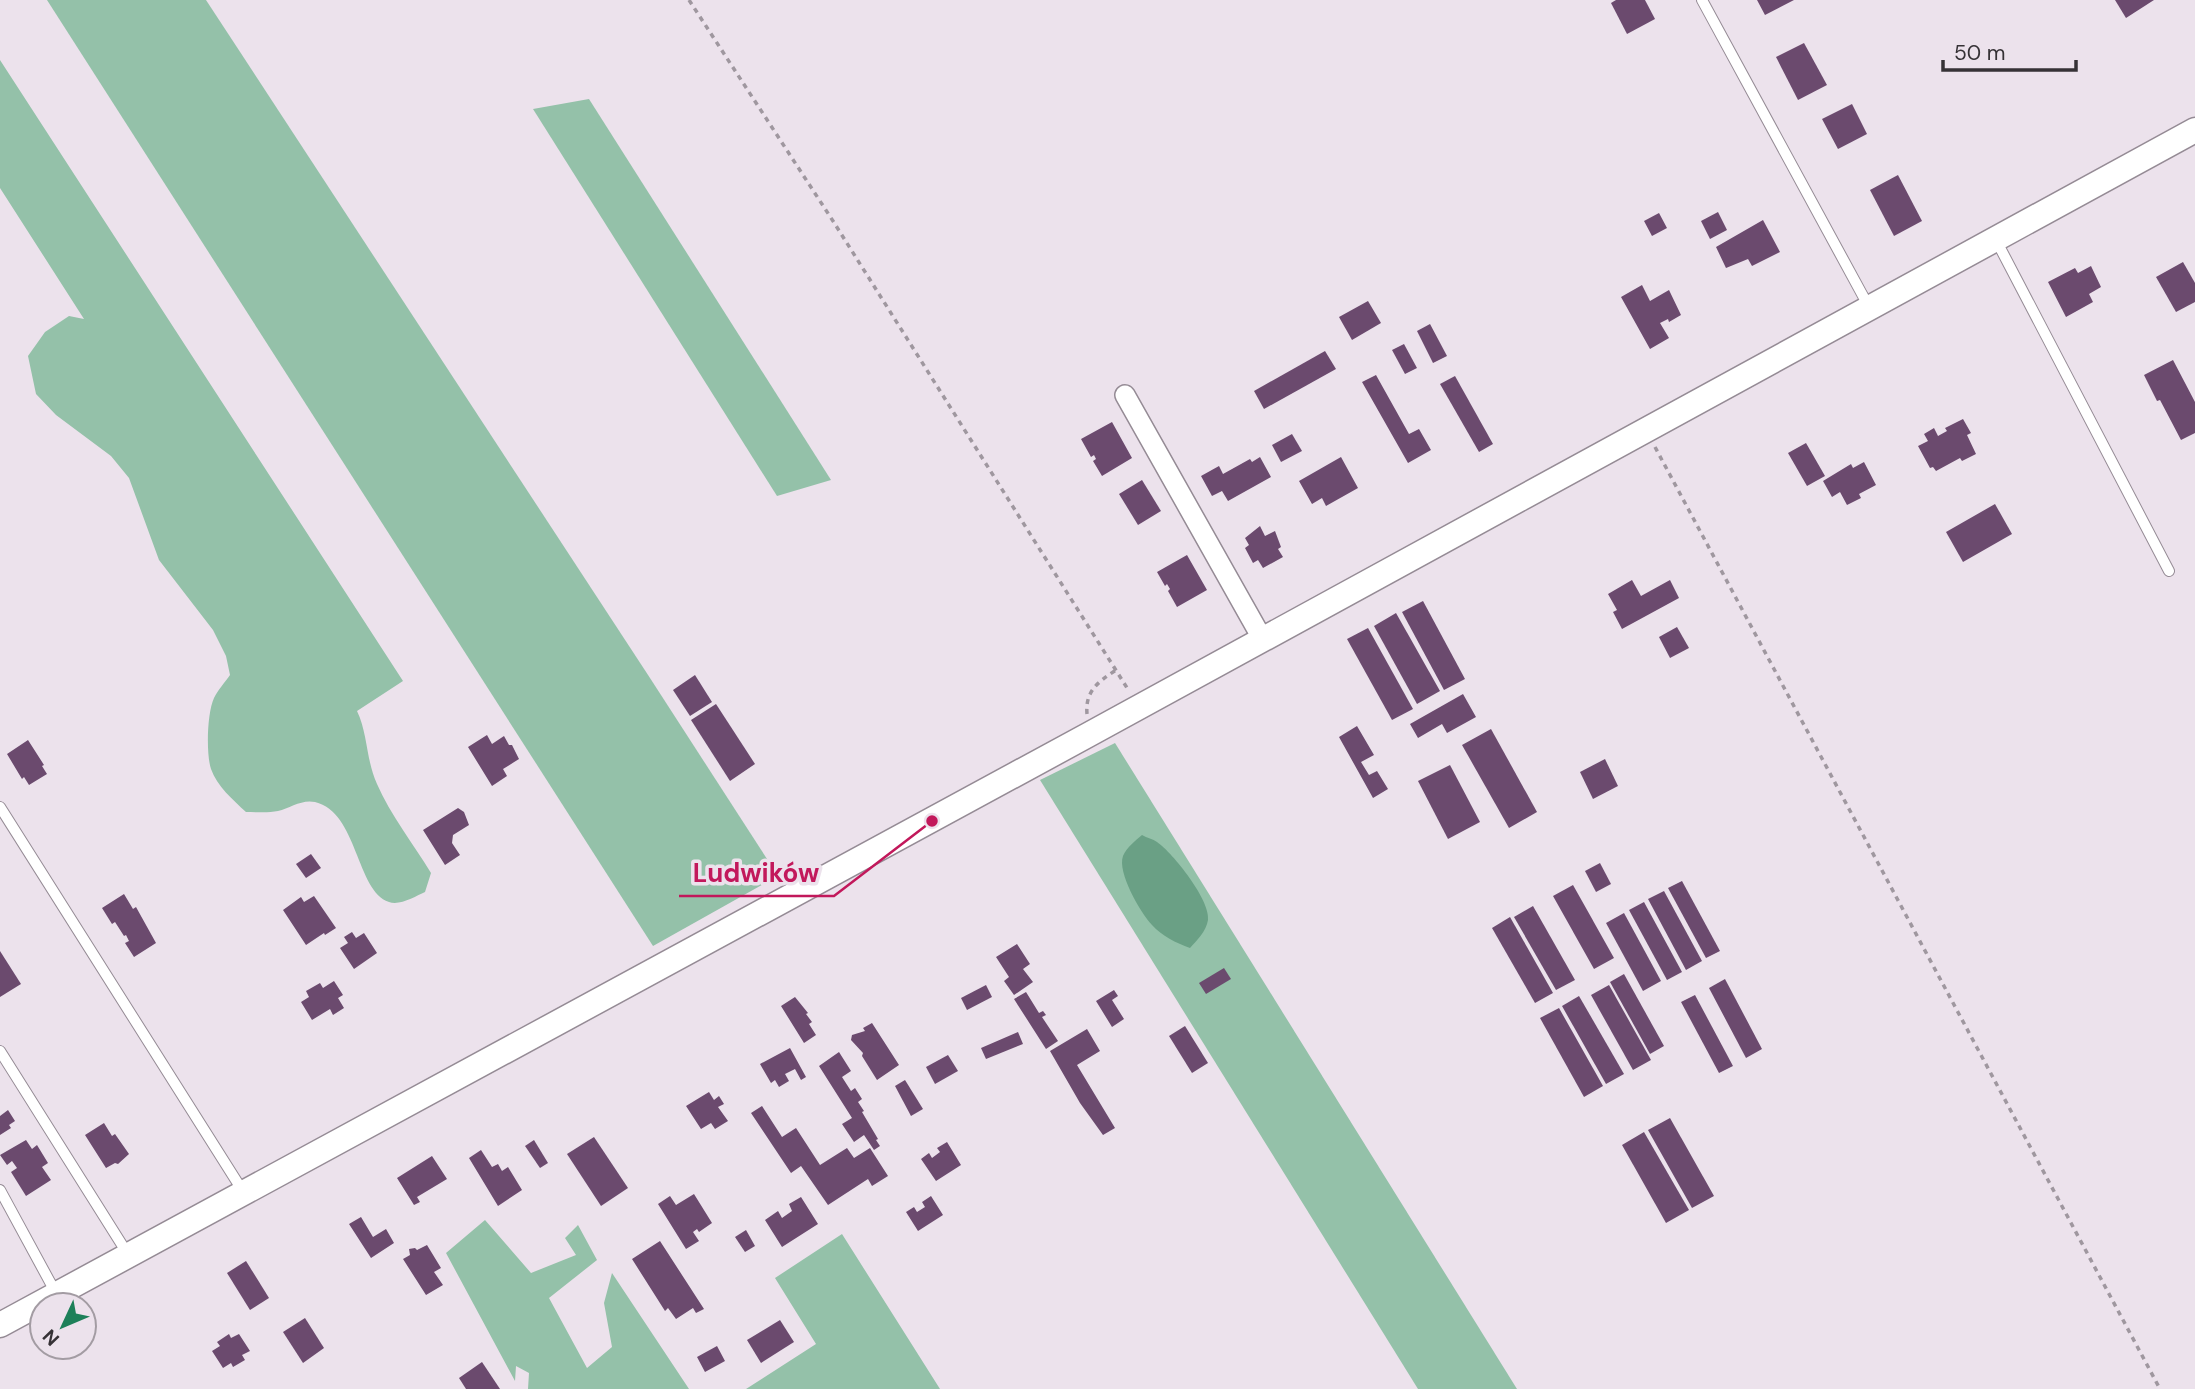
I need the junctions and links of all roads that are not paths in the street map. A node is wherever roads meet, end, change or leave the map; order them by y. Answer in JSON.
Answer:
{"nodes":[{"id":1,"x":1702,"y":0,"type":"edge"},
{"id":2,"x":2195,"y":130,"type":"edge"},
{"id":3,"x":1996,"y":240,"type":"junction"},
{"id":4,"x":1870,"y":309,"type":"junction"},
{"id":5,"x":1125,"y":394,"type":"dead end"},
{"id":6,"x":2169,"y":571,"type":"dead end"},
{"id":7,"x":1264,"y":640,"type":"junction"},
{"id":8,"x":0,"y":807,"type":"edge"},
{"id":9,"x":0,"y":1051,"type":"edge"},
{"id":10,"x":0,"y":1190,"type":"edge"},
{"id":11,"x":245,"y":1194,"type":"junction"},
{"id":12,"x":129,"y":1256,"type":"junction"},
{"id":13,"x":55,"y":1291,"type":"edge"},
{"id":14,"x":64,"y":1291,"type":"edge"},
{"id":15,"x":28,"y":1310,"type":"edge"},
{"id":16,"x":0,"y":1325,"type":"edge"}],
"edges":[{"from":1,"to":4,"type":"lane"},
{"from":2,"to":3,"type":"street"},
{"from":3,"to":4,"type":"street"},
{"from":3,"to":6,"type":"lane"},
{"from":4,"to":7,"type":"street"},
{"from":5,"to":7,"type":"street"},
{"from":7,"to":11,"type":"street"},
{"from":8,"to":11,"type":"lane"},
{"from":9,"to":12,"type":"lane"},
{"from":10,"to":13,"type":"lane"},
{"from":11,"to":12,"type":"street"},
{"from":12,"to":14,"type":"street"},
{"from":15,"to":16,"type":"street"}]}
